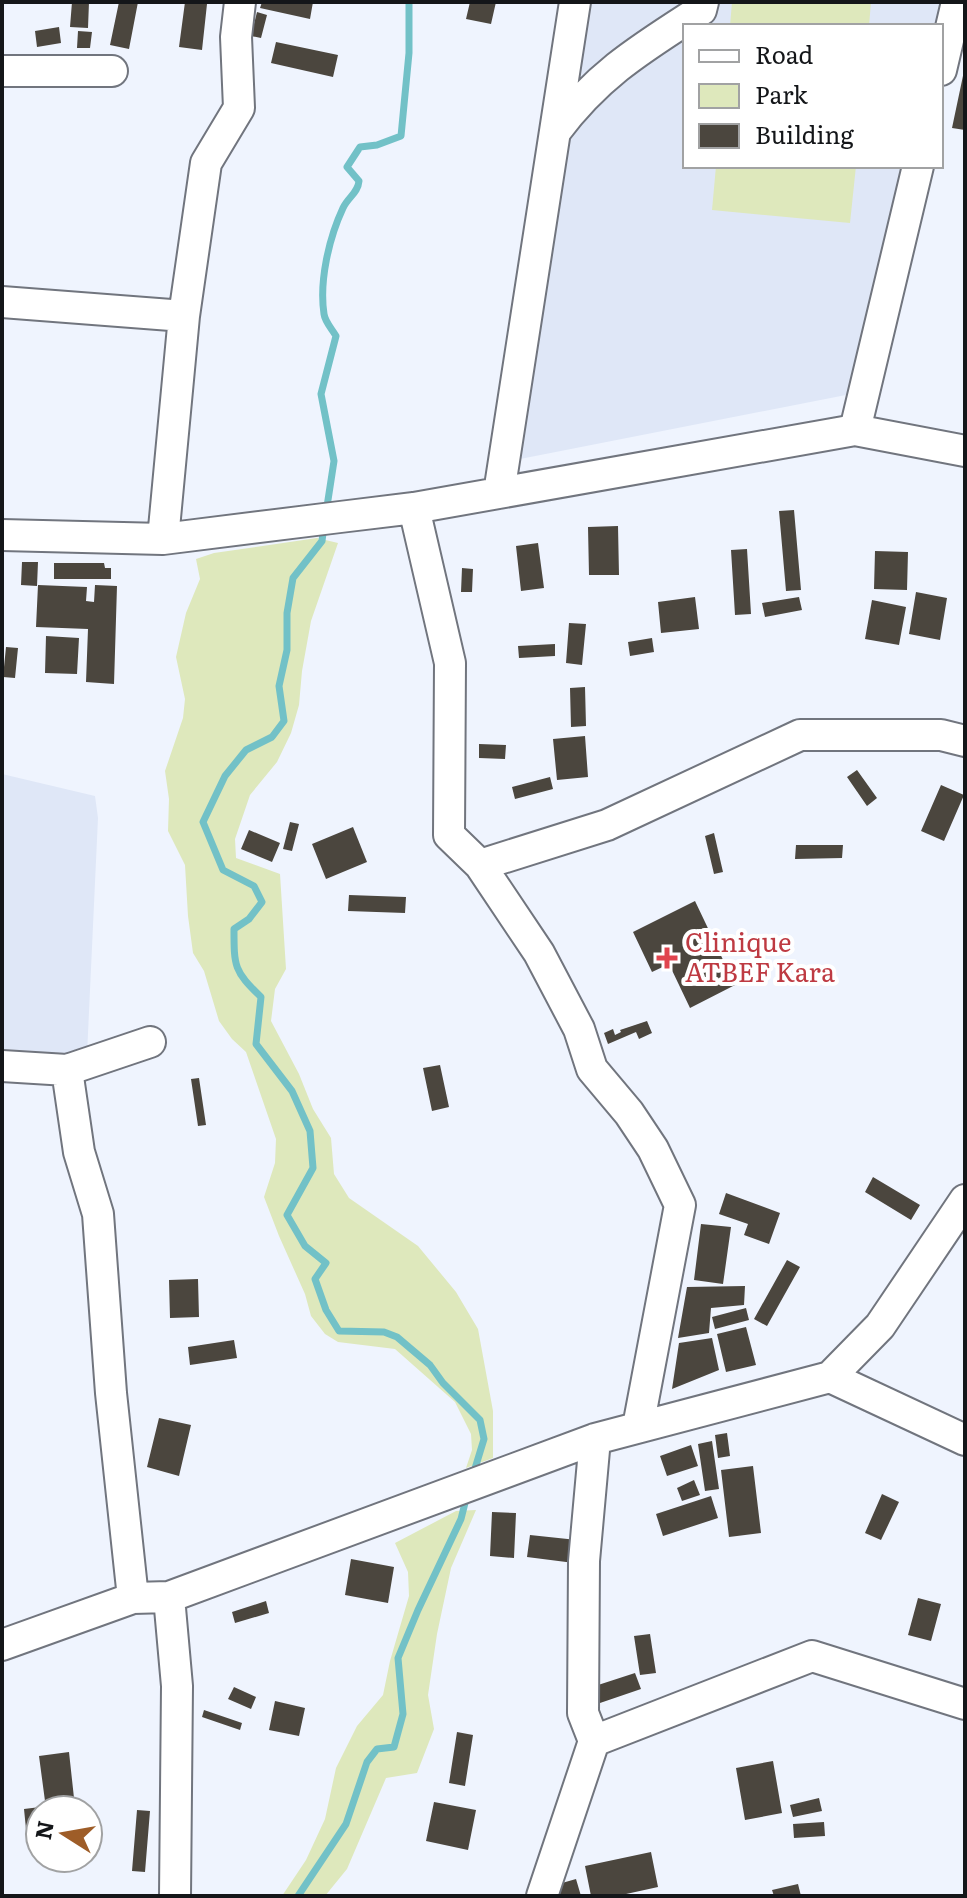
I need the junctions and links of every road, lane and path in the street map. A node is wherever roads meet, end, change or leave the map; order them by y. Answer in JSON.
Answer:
{"nodes":[{"id":1,"x":240,"y":2,"type":"edge"},
{"id":2,"x":575,"y":2,"type":"edge"},
{"id":3,"x":703,"y":2,"type":"edge"},
{"id":4,"x":957,"y":2,"type":"edge"},
{"id":5,"x":943,"y":62,"type":"edge"},
{"id":6,"x":2,"y":71,"type":"edge"},
{"id":7,"x":112,"y":71,"type":"dead end"},
{"id":8,"x":554,"y":134,"type":"junction"},
{"id":9,"x":918,"y":168,"type":"edge"},
{"id":10,"x":2,"y":302,"type":"edge"},
{"id":11,"x":184,"y":316,"type":"junction"},
{"id":12,"x":855,"y":430,"type":"junction"},
{"id":13,"x":965,"y":451,"type":"edge"},
{"id":14,"x":499,"y":493,"type":"junction"},
{"id":15,"x":414,"y":508,"type":"junction"},
{"id":16,"x":2,"y":535,"type":"edge"},
{"id":17,"x":163,"y":539,"type":"junction"},
{"id":18,"x":965,"y":741,"type":"edge"},
{"id":19,"x":480,"y":865,"type":"junction"},
{"id":20,"x":150,"y":1042,"type":"dead end"},
{"id":21,"x":2,"y":1066,"type":"edge"},
{"id":22,"x":67,"y":1070,"type":"junction"},
{"id":23,"x":965,"y":1200,"type":"edge"},
{"id":24,"x":830,"y":1377,"type":"junction"},
{"id":25,"x":638,"y":1427,"type":"junction"},
{"id":26,"x":595,"y":1439,"type":"junction"},
{"id":27,"x":965,"y":1440,"type":"edge"},
{"id":28,"x":169,"y":1597,"type":"junction"},
{"id":29,"x":133,"y":1598,"type":"junction"},
{"id":30,"x":2,"y":1645,"type":"edge"},
{"id":31,"x":965,"y":1704,"type":"edge"},
{"id":32,"x":594,"y":1741,"type":"junction"},
{"id":33,"x":175,"y":1896,"type":"edge"},
{"id":34,"x":542,"y":1896,"type":"edge"}],
"edges":[{"from":1,"to":11,"type":"street"},
{"from":2,"to":8,"type":"street"},
{"from":3,"to":8,"type":"street"},
{"from":4,"to":5,"type":"street"},
{"from":6,"to":7,"type":"street"},
{"from":8,"to":14,"type":"street"},
{"from":9,"to":12,"type":"street"},
{"from":10,"to":11,"type":"street"},
{"from":11,"to":17,"type":"street"},
{"from":12,"to":13,"type":"street"},
{"from":12,"to":14,"type":"street"},
{"from":14,"to":15,"type":"street"},
{"from":15,"to":17,"type":"street"},
{"from":15,"to":19,"type":"street"},
{"from":16,"to":17,"type":"street"},
{"from":18,"to":19,"type":"street"},
{"from":19,"to":25,"type":"street"},
{"from":20,"to":22,"type":"street"},
{"from":21,"to":22,"type":"street"},
{"from":22,"to":29,"type":"street"},
{"from":23,"to":24,"type":"street"},
{"from":24,"to":25,"type":"street"},
{"from":24,"to":27,"type":"street"},
{"from":25,"to":26,"type":"street"},
{"from":26,"to":28,"type":"street"},
{"from":26,"to":32,"type":"street"},
{"from":28,"to":29,"type":"street"},
{"from":28,"to":33,"type":"street"},
{"from":29,"to":30,"type":"street"},
{"from":31,"to":32,"type":"street"},
{"from":32,"to":34,"type":"street"}]}
